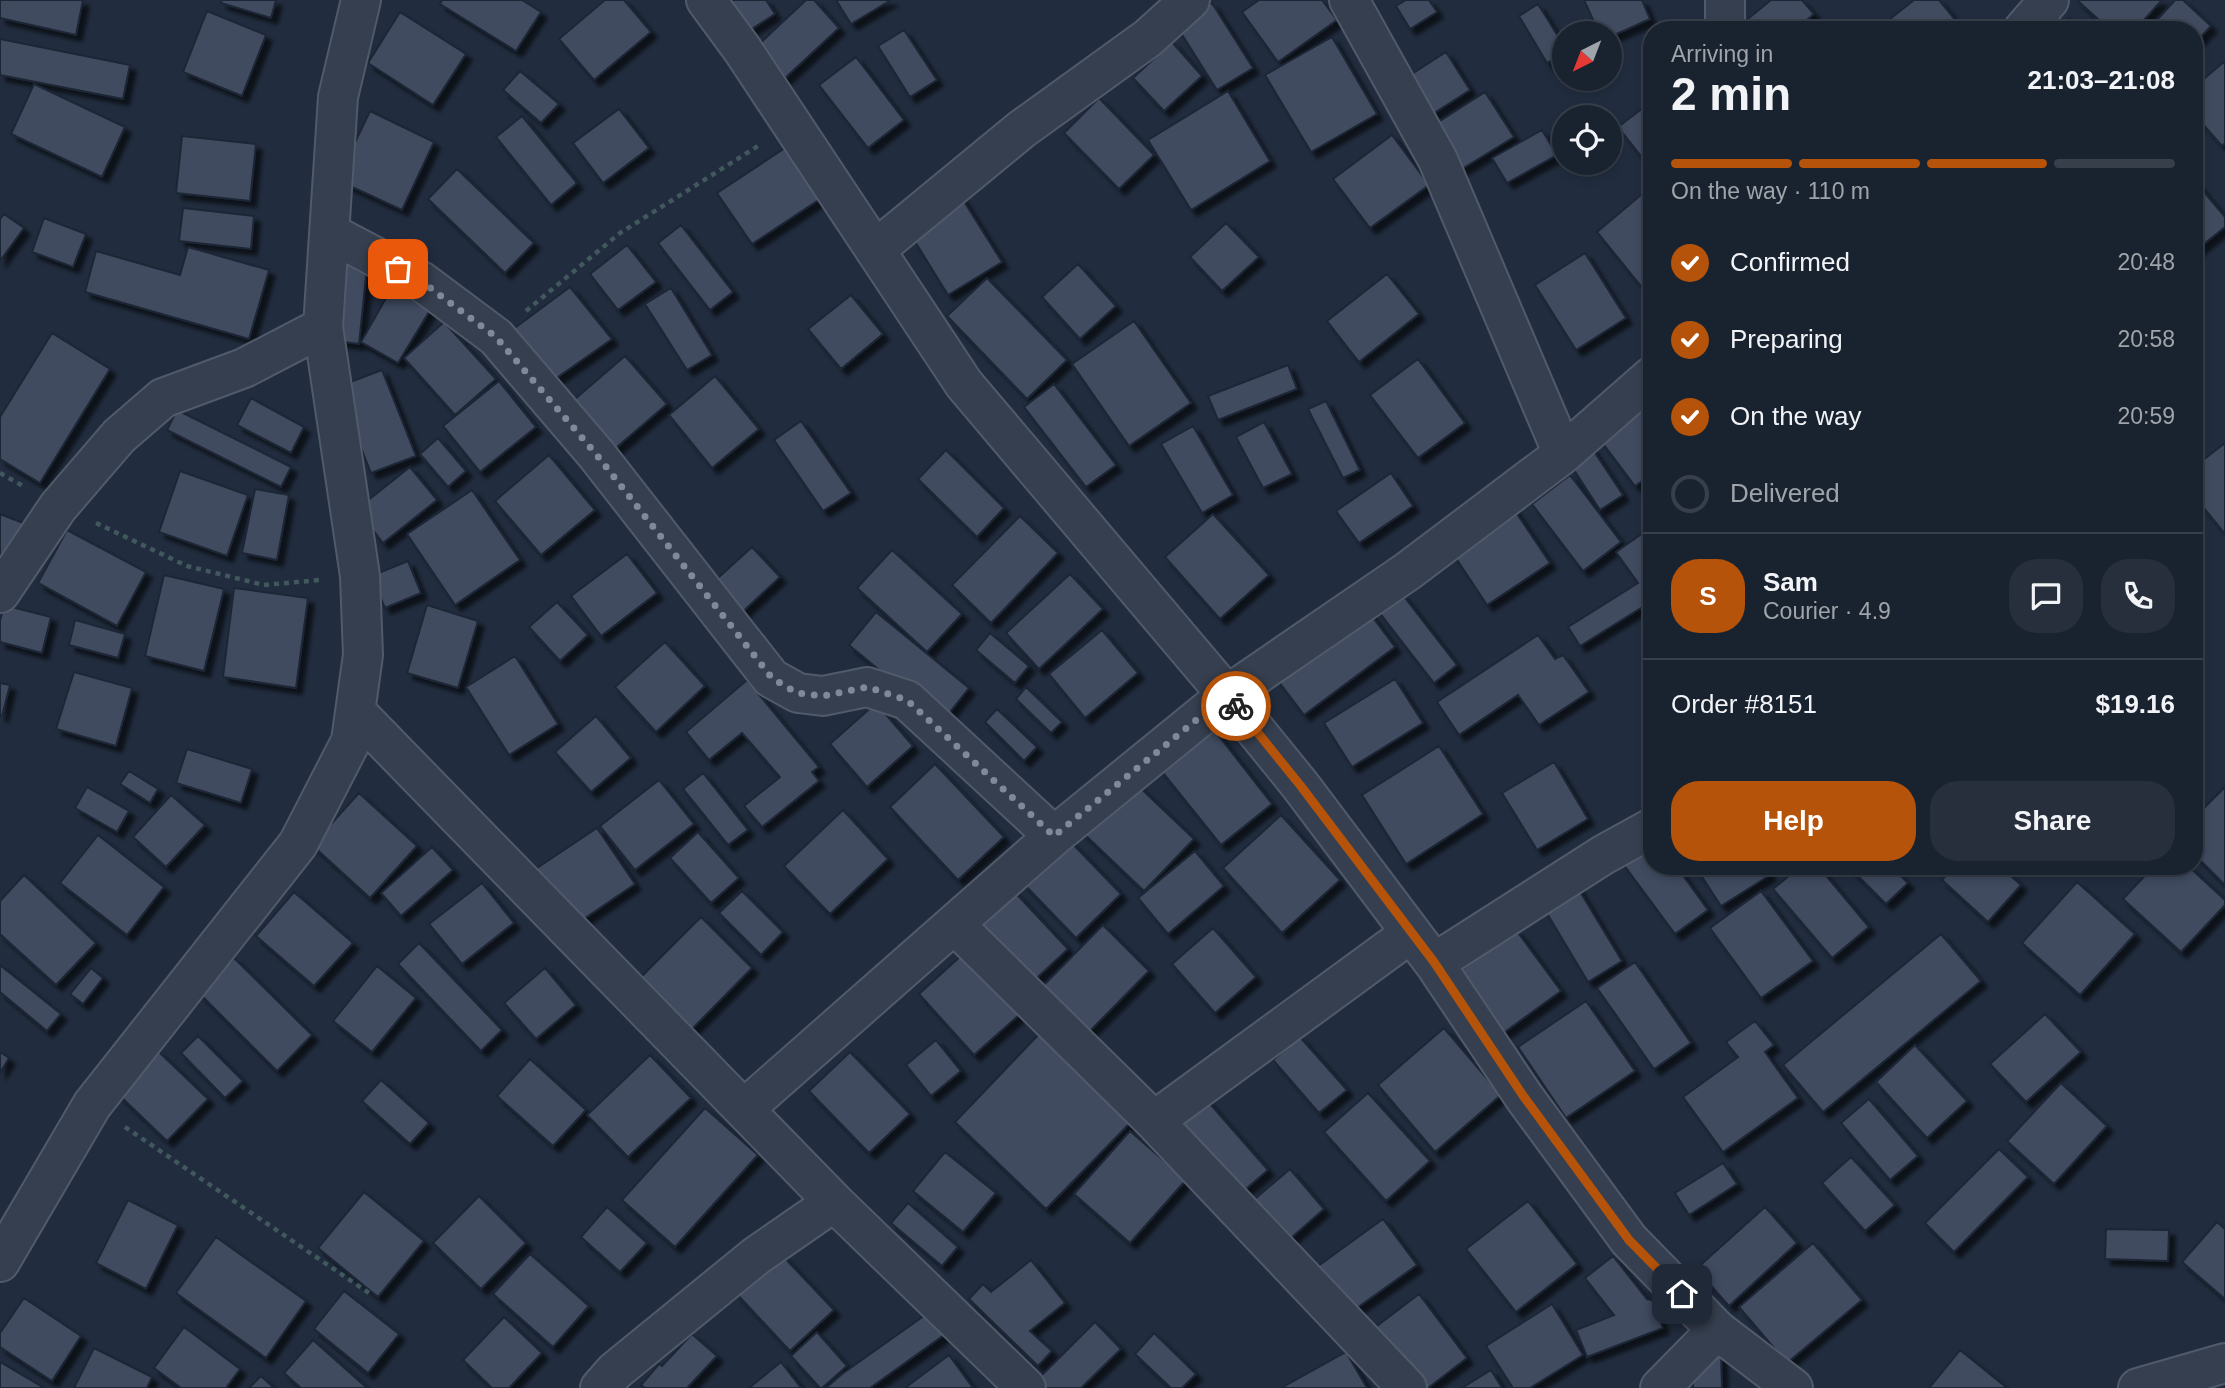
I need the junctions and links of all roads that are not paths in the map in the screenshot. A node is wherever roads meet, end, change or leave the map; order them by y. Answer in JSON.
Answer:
{"nodes":[{"id":1,"x":361,"y":0,"type":"edge"},
{"id":2,"x":706,"y":0,"type":"edge"},
{"id":3,"x":1190,"y":0,"type":"edge"},
{"id":4,"x":1349,"y":0,"type":"edge"},
{"id":5,"x":1725,"y":0,"type":"edge"},
{"id":6,"x":2049,"y":0,"type":"edge"},
{"id":7,"x":1725,"y":21,"type":"edge"},
{"id":8,"x":2031,"y":21,"type":"edge"},
{"id":9,"x":330,"y":233,"type":"junction"},
{"id":10,"x":875,"y":250,"type":"junction"},
{"id":11,"x":323,"y":327,"type":"junction"},
{"id":12,"x":1643,"y":384,"type":"edge"},
{"id":13,"x":1563,"y":454,"type":"junction"},
{"id":14,"x":0,"y":593,"type":"edge"},
{"id":15,"x":1227,"y":695,"type":"junction"},
{"id":16,"x":356,"y":712,"type":"junction"},
{"id":17,"x":1643,"y":833,"type":"edge"},
{"id":18,"x":1054,"y":836,"type":"junction"},
{"id":19,"x":954,"y":924,"type":"junction"},
{"id":20,"x":1423,"y":948,"type":"junction"},
{"id":21,"x":744,"y":1109,"type":"junction"},
{"id":22,"x":1154,"y":1121,"type":"junction"},
{"id":23,"x":834,"y":1202,"type":"junction"},
{"id":24,"x":0,"y":1262,"type":"edge"},
{"id":25,"x":1717,"y":1331,"type":"junction"},
{"id":26,"x":2225,"y":1363,"type":"edge"},
{"id":27,"x":600,"y":1388,"type":"edge"},
{"id":28,"x":1026,"y":1388,"type":"edge"},
{"id":29,"x":1407,"y":1388,"type":"edge"},
{"id":30,"x":1660,"y":1388,"type":"edge"},
{"id":31,"x":1793,"y":1388,"type":"edge"},
{"id":32,"x":2138,"y":1388,"type":"edge"}],
"edges":[{"from":1,"to":9,"type":"street"},
{"from":2,"to":10,"type":"street"},
{"from":3,"to":10,"type":"street"},
{"from":4,"to":13,"type":"street"},
{"from":5,"to":7,"type":"street"},
{"from":6,"to":8,"type":"street"},
{"from":9,"to":11,"type":"street"},
{"from":9,"to":18,"type":"street"},
{"from":10,"to":15,"type":"street"},
{"from":11,"to":14,"type":"street"},
{"from":11,"to":16,"type":"street"},
{"from":12,"to":13,"type":"street"},
{"from":13,"to":15,"type":"street"},
{"from":15,"to":18,"type":"street"},
{"from":15,"to":20,"type":"street"},
{"from":16,"to":21,"type":"street"},
{"from":16,"to":24,"type":"street"},
{"from":17,"to":20,"type":"street"},
{"from":18,"to":19,"type":"street"},
{"from":19,"to":21,"type":"street"},
{"from":19,"to":22,"type":"street"},
{"from":20,"to":22,"type":"street"},
{"from":20,"to":25,"type":"street"},
{"from":21,"to":23,"type":"street"},
{"from":22,"to":29,"type":"street"},
{"from":23,"to":27,"type":"street"},
{"from":23,"to":28,"type":"street"},
{"from":25,"to":30,"type":"street"},
{"from":25,"to":31,"type":"street"},
{"from":26,"to":32,"type":"street"}]}
